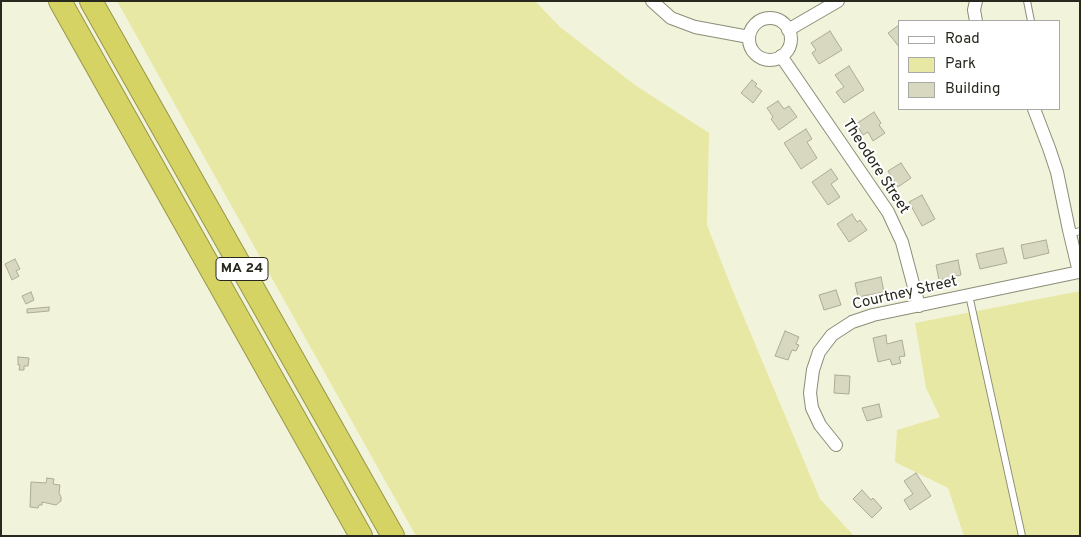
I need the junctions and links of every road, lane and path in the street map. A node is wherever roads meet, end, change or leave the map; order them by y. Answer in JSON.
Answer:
{"nodes":[{"id":1,"x":60,"y":1,"type":"edge"},
{"id":2,"x":92,"y":1,"type":"edge"},
{"id":3,"x":652,"y":1,"type":"edge"},
{"id":4,"x":838,"y":1,"type":"edge"},
{"id":5,"x":976,"y":1,"type":"edge"},
{"id":6,"x":1028,"y":1,"type":"edge"},
{"id":7,"x":976,"y":20,"type":"edge"},
{"id":8,"x":1031,"y":20,"type":"edge"},
{"id":9,"x":788,"y":30,"type":"junction"},
{"id":10,"x":749,"y":37,"type":"junction"},
{"id":11,"x":781,"y":56,"type":"junction"},
{"id":12,"x":1034,"y":110,"type":"edge"},
{"id":13,"x":1075,"y":233,"type":"edge"},
{"id":14,"x":1079,"y":271,"type":"edge"},
{"id":15,"x":970,"y":296,"type":"junction"},
{"id":16,"x":919,"y":306,"type":"junction"},
{"id":17,"x":836,"y":444,"type":"dead end"},
{"id":18,"x":361,"y":536,"type":"edge"},
{"id":19,"x":393,"y":536,"type":"edge"},
{"id":20,"x":1022,"y":536,"type":"edge"}],
"edges":[{"from":1,"to":18,"type":"highway","number":"MA 24"},
{"from":2,"to":19,"type":"highway","number":"MA 24"},
{"from":3,"to":10,"type":"street"},
{"from":4,"to":9,"type":"street"},
{"from":5,"to":7,"type":"street"},
{"from":6,"to":8,"type":"lane"},
{"from":9,"to":10,"type":"street"},
{"from":9,"to":11,"type":"street"},
{"from":10,"to":11,"type":"street"},
{"from":11,"to":16,"type":"street","name":"Theodore Street"},
{"from":12,"to":13,"type":"street","name":"Courtney Street"},
{"from":13,"to":14,"type":"street","name":"Courtney Street"},
{"from":14,"to":15,"type":"street","name":"Courtney Street"},
{"from":15,"to":16,"type":"street","name":"Courtney Street"},
{"from":15,"to":20,"type":"lane"},
{"from":16,"to":17,"type":"street","name":"Courtney Street"}]}
